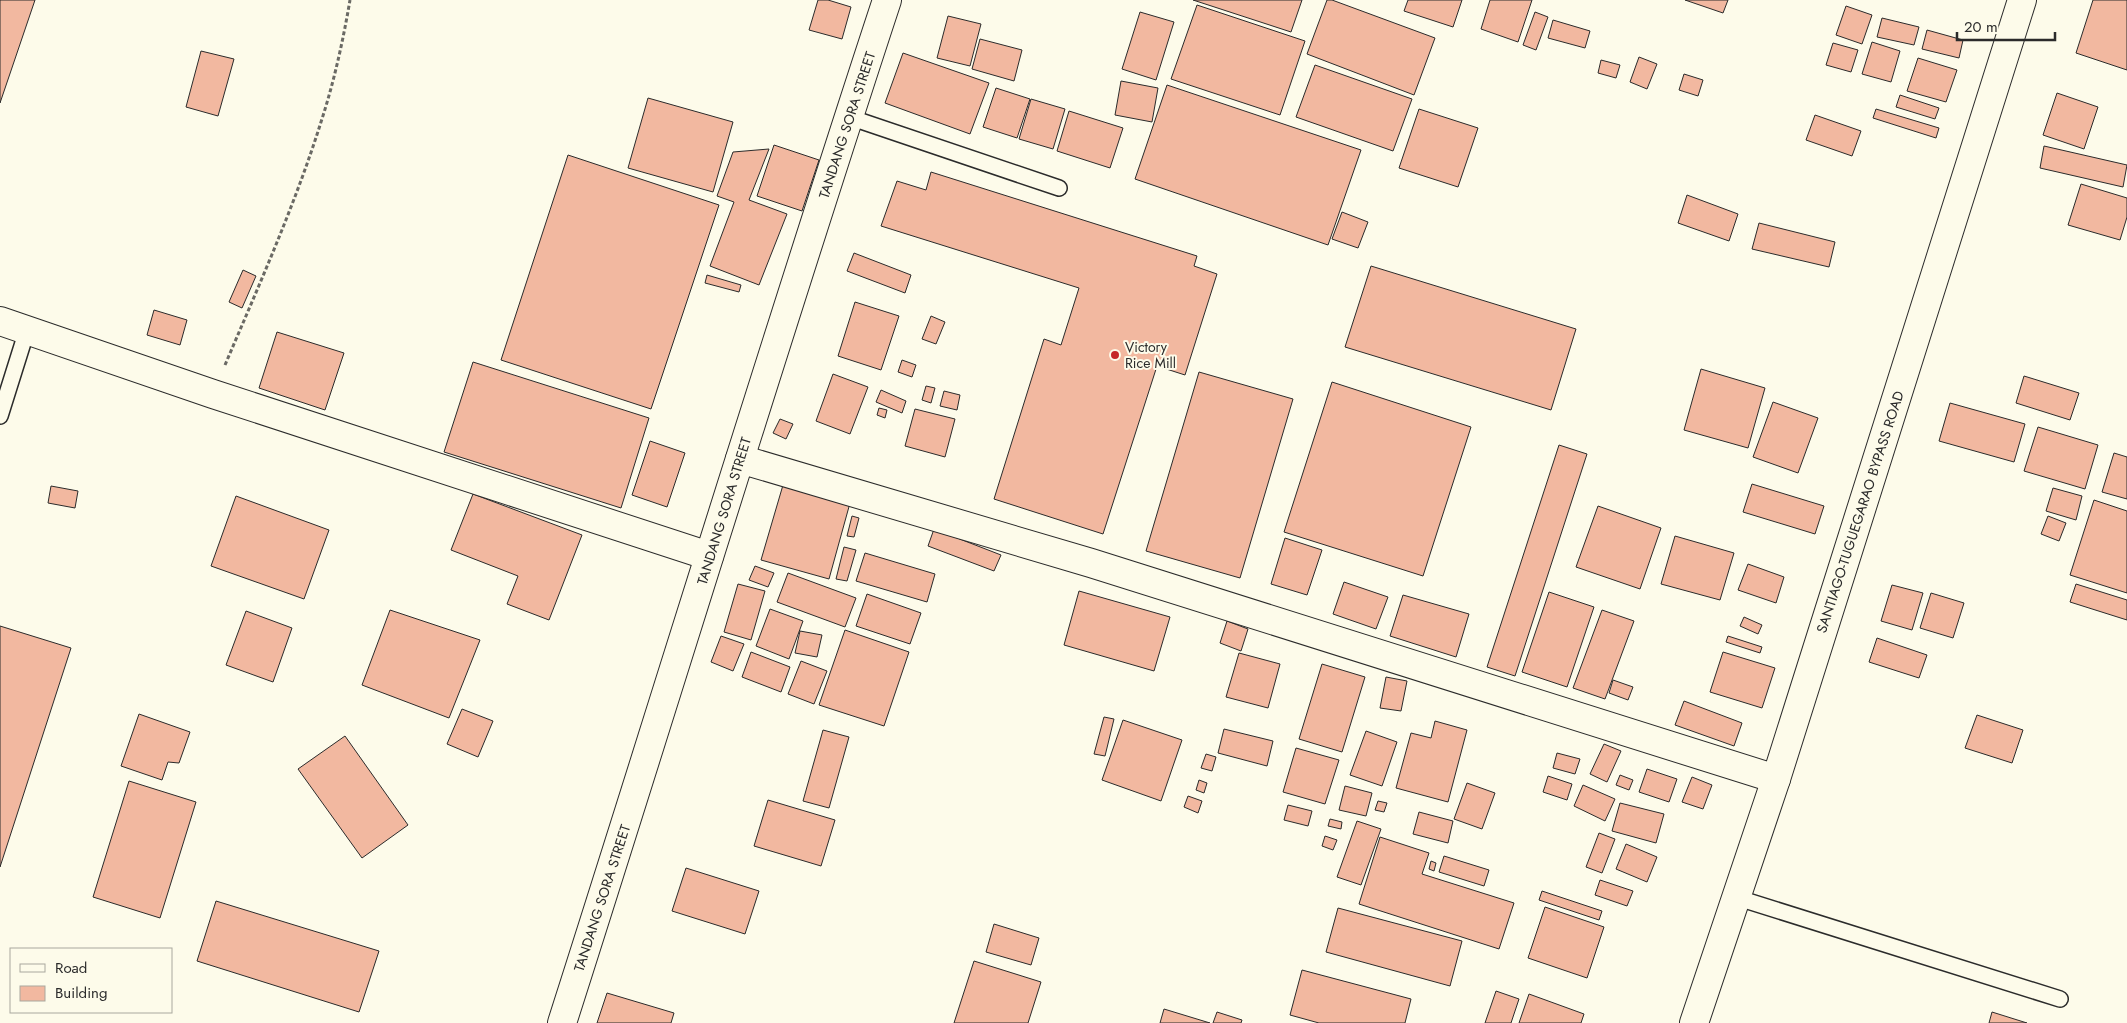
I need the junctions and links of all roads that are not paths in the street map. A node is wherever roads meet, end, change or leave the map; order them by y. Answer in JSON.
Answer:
{"nodes":[{"id":1,"x":888,"y":0,"type":"edge"},
{"id":2,"x":2022,"y":0,"type":"edge"},
{"id":3,"x":849,"y":117,"type":"junction"},
{"id":4,"x":1059,"y":188,"type":"dead end"},
{"id":5,"x":0,"y":321,"type":"edge"},
{"id":6,"x":27,"y":330,"type":"junction"},
{"id":7,"x":0,"y":416,"type":"edge"},
{"id":8,"x":740,"y":459,"type":"junction"},
{"id":9,"x":710,"y":556,"type":"junction"},
{"id":10,"x":1776,"y":779,"type":"junction"},
{"id":11,"x":1735,"y":897,"type":"junction"},
{"id":12,"x":2060,"y":999,"type":"dead end"},
{"id":13,"x":562,"y":1023,"type":"edge"},
{"id":14,"x":1694,"y":1023,"type":"edge"}],
"edges":[{"from":1,"to":3,"type":"main road","name":"TANDANG SORA STREET"},
{"from":2,"to":10,"type":"main road","name":"SANTIAGO-TUGUEGARAO BYPASS ROAD"},
{"from":3,"to":4,"type":"lane"},
{"from":3,"to":8,"type":"main road","name":"TANDANG SORA STREET"},
{"from":5,"to":6,"type":"main road"},
{"from":6,"to":7,"type":"lane"},
{"from":6,"to":9,"type":"main road"},
{"from":8,"to":9,"type":"main road","name":"TANDANG SORA STREET"},
{"from":8,"to":10,"type":"main road"},
{"from":9,"to":13,"type":"main road","name":"TANDANG SORA STREET"},
{"from":10,"to":11,"type":"main road","name":"SANTIAGO-TUGUEGARAO BYPASS ROAD"},
{"from":11,"to":12,"type":"lane"},
{"from":11,"to":14,"type":"main road","name":"SANTIAGO-TUGUEGARAO BYPASS ROAD"}]}
